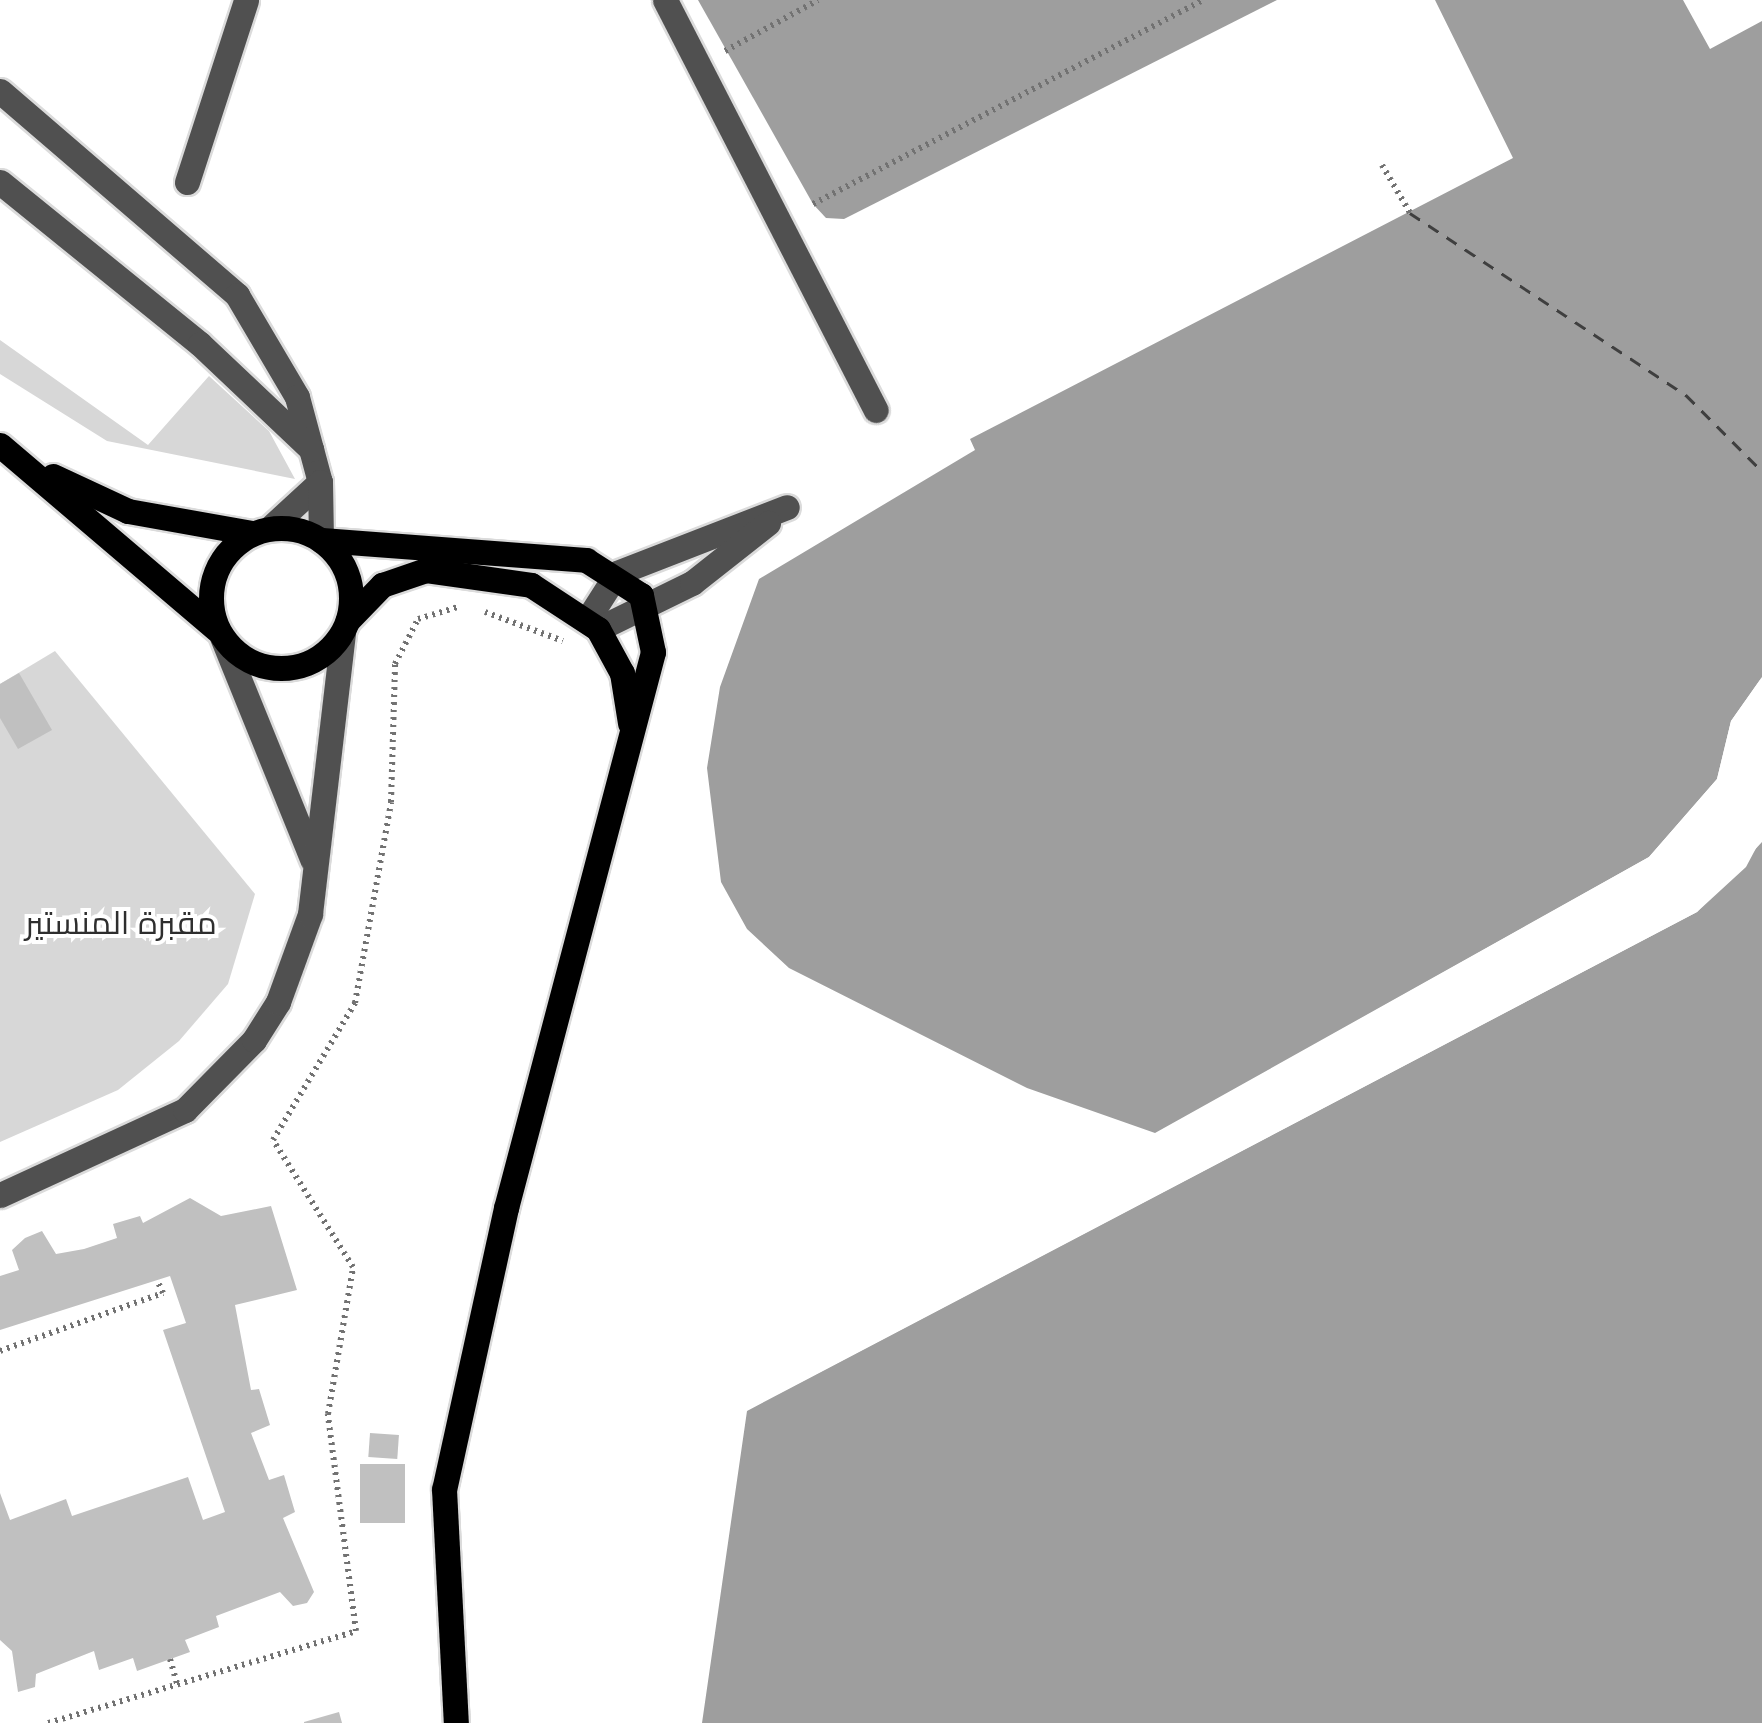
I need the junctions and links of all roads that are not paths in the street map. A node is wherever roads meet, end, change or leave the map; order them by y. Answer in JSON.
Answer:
{"nodes":[{"id":1,"x":246,"y":0,"type":"edge"},
{"id":2,"x":665,"y":0,"type":"edge"},
{"id":3,"x":0,"y":91,"type":"edge"},
{"id":4,"x":0,"y":182,"type":"edge"},
{"id":5,"x":187,"y":182,"type":"dead end"},
{"id":6,"x":876,"y":410,"type":"dead end"},
{"id":7,"x":10,"y":452,"type":"edge"},
{"id":8,"x":314,"y":452,"type":"junction"},
{"id":9,"x":320,"y":482,"type":"junction"},
{"id":10,"x":261,"y":531,"type":"junction"},
{"id":11,"x":322,"y":540,"type":"junction"},
{"id":12,"x":617,"y":573,"type":"junction"},
{"id":13,"x":647,"y":610,"type":"junction"},
{"id":14,"x":593,"y":622,"type":"junction"},
{"id":15,"x":346,"y":626,"type":"junction"},
{"id":16,"x":221,"y":634,"type":"junction"},
{"id":17,"x":632,"y":737,"type":"junction"},
{"id":18,"x":316,"y":868,"type":"junction"},
{"id":19,"x":0,"y":1195,"type":"edge"},
{"id":20,"x":456,"y":1723,"type":"edge"}],
"edges":[{"from":1,"to":5,"type":"street"},
{"from":2,"to":6,"type":"street"},
{"from":3,"to":8,"type":"street"},
{"from":4,"to":8,"type":"street"},
{"from":7,"to":10,"type":"main road"},
{"from":7,"to":16,"type":"main road"},
{"from":8,"to":9,"type":"street"},
{"from":9,"to":10,"type":"street"},
{"from":9,"to":11,"type":"street"},
{"from":10,"to":11,"type":"main road"},
{"from":10,"to":16,"type":"main road"},
{"from":11,"to":12,"type":"main road"},
{"from":11,"to":15,"type":"main road"},
{"from":12,"to":13,"type":"main road"},
{"from":12,"to":13,"type":"street"},
{"from":12,"to":14,"type":"street"},
{"from":13,"to":14,"type":"street"},
{"from":13,"to":17,"type":"main road"},
{"from":14,"to":15,"type":"main road"},
{"from":14,"to":17,"type":"main road"},
{"from":15,"to":16,"type":"main road"},
{"from":15,"to":18,"type":"street"},
{"from":16,"to":18,"type":"street"},
{"from":17,"to":20,"type":"main road"},
{"from":18,"to":19,"type":"street"}]}
